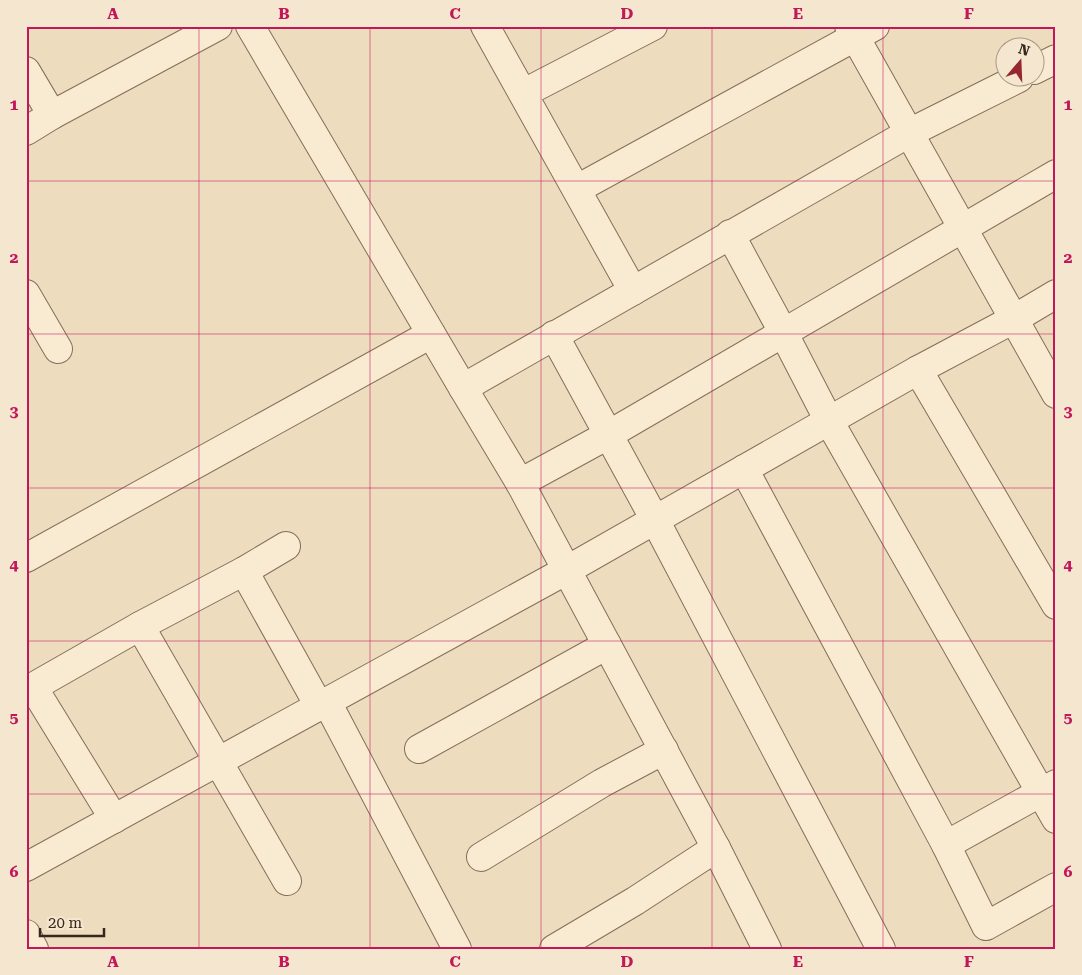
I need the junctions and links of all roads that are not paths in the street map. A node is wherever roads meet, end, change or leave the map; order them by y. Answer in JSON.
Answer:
{"nodes":[{"id":1,"x":218,"y":26,"type":"edge"},
{"id":2,"x":250,"y":26,"type":"edge"},
{"id":3,"x":485,"y":26,"type":"edge"},
{"id":4,"x":653,"y":26,"type":"edge"},
{"id":5,"x":860,"y":30,"type":"edge"},
{"id":6,"x":1056,"y":59,"type":"edge"},
{"id":7,"x":1044,"y":65,"type":"edge"},
{"id":8,"x":26,"y":71,"type":"edge"},
{"id":9,"x":999,"y":88,"type":"edge"},
{"id":10,"x":524,"y":93,"type":"junction"},
{"id":11,"x":52,"y":116,"type":"junction"},
{"id":12,"x":26,"y":131,"type":"edge"},
{"id":13,"x":909,"y":133,"type":"junction"},
{"id":14,"x":1056,"y":174,"type":"edge"},
{"id":15,"x":577,"y":189,"type":"junction"},
{"id":16,"x":963,"y":229,"type":"junction"},
{"id":17,"x":730,"y":234,"type":"junction"},
{"id":18,"x":633,"y":291,"type":"junction"},
{"id":19,"x":26,"y":294,"type":"edge"},
{"id":20,"x":1056,"y":294,"type":"edge"},
{"id":21,"x":1014,"y":319,"type":"junction"},
{"id":22,"x":783,"y":332,"type":"junction"},
{"id":23,"x":431,"y":334,"type":"junction"},
{"id":24,"x":554,"y":335,"type":"junction"},
{"id":25,"x":58,"y":350,"type":"dead end"},
{"id":26,"x":918,"y":370,"type":"junction"},
{"id":27,"x":463,"y":388,"type":"junction"},
{"id":28,"x":1056,"y":394,"type":"edge"},
{"id":29,"x":829,"y":421,"type":"junction"},
{"id":30,"x":608,"y":435,"type":"junction"},
{"id":31,"x":744,"y":469,"type":"junction"},
{"id":32,"x":520,"y":483,"type":"junction"},
{"id":33,"x":655,"y":520,"type":"junction"},
{"id":34,"x":286,"y":546,"type":"dead end"},
{"id":35,"x":26,"y":558,"type":"edge"},
{"id":36,"x":567,"y":570,"type":"junction"},
{"id":37,"x":244,"y":571,"type":"junction"},
{"id":38,"x":1056,"y":605,"type":"edge"},
{"id":39,"x":140,"y":626,"type":"junction"},
{"id":40,"x":607,"y":645,"type":"junction"},
{"id":41,"x":30,"y":689,"type":"edge"},
{"id":42,"x":323,"y":704,"type":"junction"},
{"id":43,"x":420,"y":749,"type":"dead end"},
{"id":44,"x":664,"y":750,"type":"junction"},
{"id":45,"x":217,"y":762,"type":"junction"},
{"id":46,"x":1049,"y":788,"type":"edge"},
{"id":47,"x":114,"y":819,"type":"junction"},
{"id":48,"x":1056,"y":819,"type":"edge"},
{"id":49,"x":946,"y":845,"type":"junction"},
{"id":50,"x":716,"y":848,"type":"junction"},
{"id":51,"x":481,"y":857,"type":"dead end"},
{"id":52,"x":26,"y":867,"type":"edge"},
{"id":53,"x":287,"y":881,"type":"dead end"},
{"id":54,"x":1056,"y":887,"type":"edge"},
{"id":55,"x":26,"y":934,"type":"edge"},
{"id":56,"x":765,"y":948,"type":"edge"},
{"id":57,"x":34,"y":949,"type":"edge"},
{"id":58,"x":457,"y":949,"type":"edge"},
{"id":59,"x":554,"y":949,"type":"edge"},
{"id":60,"x":881,"y":949,"type":"edge"}],
"edges":[{"from":1,"to":11,"type":"street"},
{"from":2,"to":23,"type":"street"},
{"from":3,"to":10,"type":"street"},
{"from":4,"to":10,"type":"street"},
{"from":5,"to":13,"type":"street"},
{"from":5,"to":15,"type":"street"},
{"from":6,"to":7,"type":"street"},
{"from":8,"to":11,"type":"street"},
{"from":9,"to":13,"type":"street"},
{"from":10,"to":15,"type":"street"},
{"from":11,"to":12,"type":"street"},
{"from":13,"to":16,"type":"street"},
{"from":13,"to":17,"type":"street"},
{"from":14,"to":16,"type":"street"},
{"from":15,"to":18,"type":"street"},
{"from":16,"to":21,"type":"street"},
{"from":16,"to":22,"type":"street"},
{"from":17,"to":18,"type":"street"},
{"from":17,"to":22,"type":"street"},
{"from":18,"to":24,"type":"street"},
{"from":19,"to":25,"type":"street"},
{"from":20,"to":21,"type":"street"},
{"from":21,"to":26,"type":"street"},
{"from":21,"to":28,"type":"street"},
{"from":22,"to":29,"type":"street"},
{"from":22,"to":30,"type":"street"},
{"from":23,"to":27,"type":"street"},
{"from":23,"to":35,"type":"street"},
{"from":24,"to":27,"type":"street"},
{"from":24,"to":30,"type":"street"},
{"from":26,"to":29,"type":"street"},
{"from":26,"to":38,"type":"street"},
{"from":27,"to":32,"type":"street"},
{"from":29,"to":31,"type":"street"},
{"from":29,"to":46,"type":"street"},
{"from":30,"to":32,"type":"street"},
{"from":30,"to":33,"type":"street"},
{"from":31,"to":33,"type":"street"},
{"from":31,"to":49,"type":"street"},
{"from":32,"to":36,"type":"street"},
{"from":33,"to":36,"type":"street"},
{"from":33,"to":60,"type":"street"},
{"from":34,"to":37,"type":"street"},
{"from":36,"to":40,"type":"street"},
{"from":36,"to":42,"type":"street"},
{"from":37,"to":39,"type":"street"},
{"from":37,"to":42,"type":"street"},
{"from":39,"to":41,"type":"street"},
{"from":39,"to":45,"type":"street"},
{"from":40,"to":43,"type":"street"},
{"from":40,"to":44,"type":"street"},
{"from":41,"to":47,"type":"street"},
{"from":42,"to":45,"type":"street"},
{"from":42,"to":58,"type":"street"},
{"from":44,"to":50,"type":"street"},
{"from":44,"to":51,"type":"street"},
{"from":45,"to":47,"type":"street"},
{"from":45,"to":53,"type":"street"},
{"from":46,"to":48,"type":"street"},
{"from":46,"to":49,"type":"street"},
{"from":47,"to":52,"type":"street"},
{"from":49,"to":54,"type":"street"},
{"from":50,"to":56,"type":"street"},
{"from":50,"to":59,"type":"street"},
{"from":55,"to":57,"type":"street"}]}
